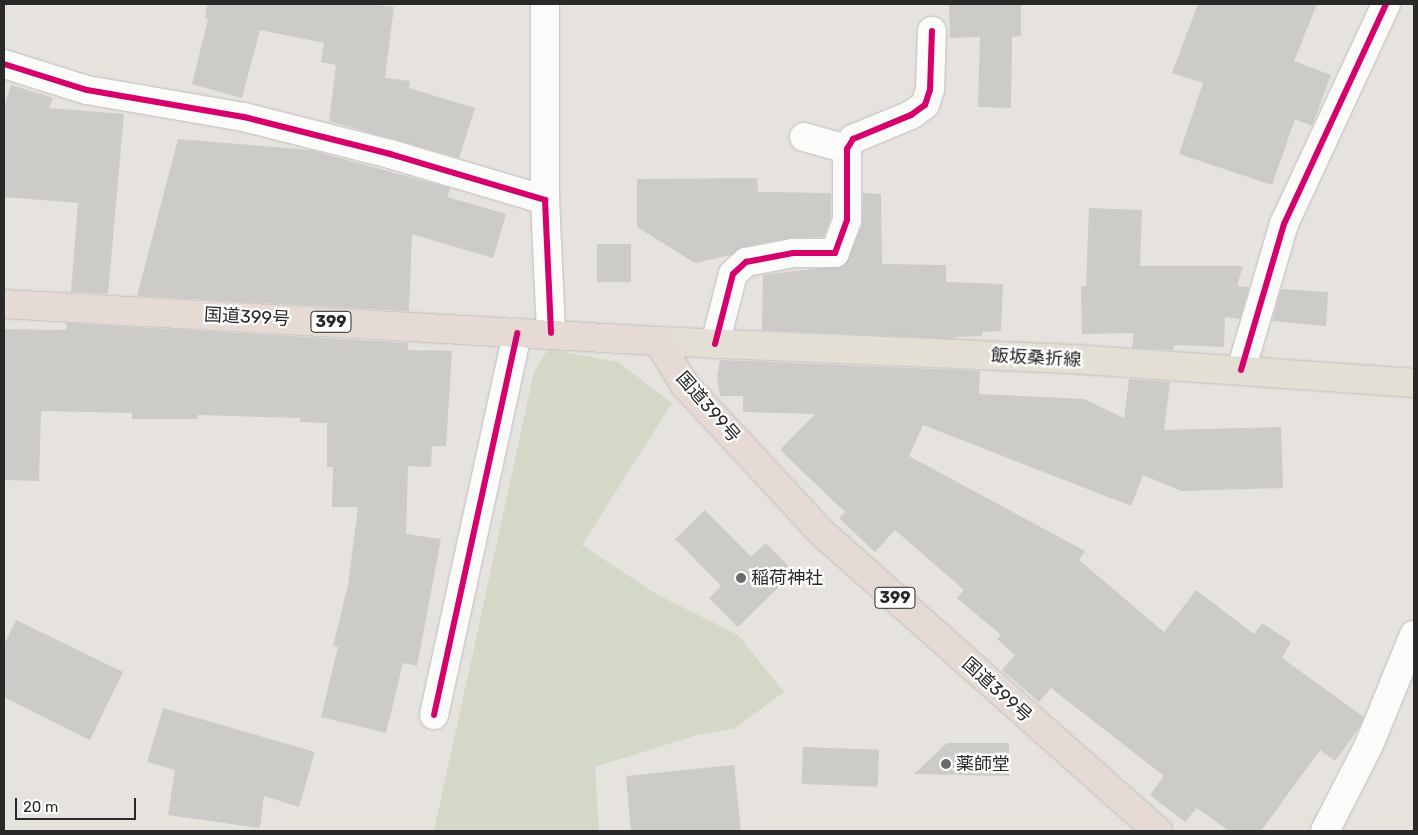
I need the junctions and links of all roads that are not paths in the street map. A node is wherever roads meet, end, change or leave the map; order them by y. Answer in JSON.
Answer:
{"nodes":[{"id":1,"x":545,"y":4,"type":"edge"},
{"id":2,"x":1386,"y":4,"type":"edge"},
{"id":3,"x":932,"y":31,"type":"dead end"},
{"id":4,"x":4,"y":64,"type":"edge"},
{"id":5,"x":804,"y":136,"type":"dead end"},
{"id":6,"x":847,"y":149,"type":"junction"},
{"id":7,"x":545,"y":200,"type":"junction"},
{"id":8,"x":4,"y":304,"type":"edge"},
{"id":9,"x":517,"y":333,"type":"junction"},
{"id":10,"x":552,"y":334,"type":"junction"},
{"id":11,"x":658,"y":341,"type":"junction"},
{"id":12,"x":715,"y":344,"type":"junction"},
{"id":13,"x":1241,"y":370,"type":"junction"},
{"id":14,"x":1414,"y":383,"type":"edge"},
{"id":15,"x":1414,"y":635,"type":"edge"},
{"id":16,"x":434,"y":714,"type":"dead end"},
{"id":17,"x":1158,"y":831,"type":"edge"},
{"id":18,"x":1325,"y":831,"type":"edge"}],
"edges":[{"from":1,"to":7,"type":"street"},
{"from":2,"to":13,"type":"street"},
{"from":3,"to":6,"type":"street"},
{"from":4,"to":7,"type":"street"},
{"from":5,"to":6,"type":"street"},
{"from":6,"to":12,"type":"street"},
{"from":7,"to":10,"type":"street"},
{"from":8,"to":9,"type":"highway","name":"国道399号","number":"399"},
{"from":9,"to":10,"type":"highway","name":"国道399号","number":"399"},
{"from":9,"to":16,"type":"street"},
{"from":10,"to":11,"type":"highway","name":"国道399号","number":"399"},
{"from":11,"to":12,"type":"main road","name":"飯坂桑折線"},
{"from":11,"to":17,"type":"highway","name":"国道399号","number":"399"},
{"from":12,"to":13,"type":"main road","name":"飯坂桑折線"},
{"from":13,"to":14,"type":"main road","name":"飯坂桑折線"},
{"from":15,"to":18,"type":"street"}]}
